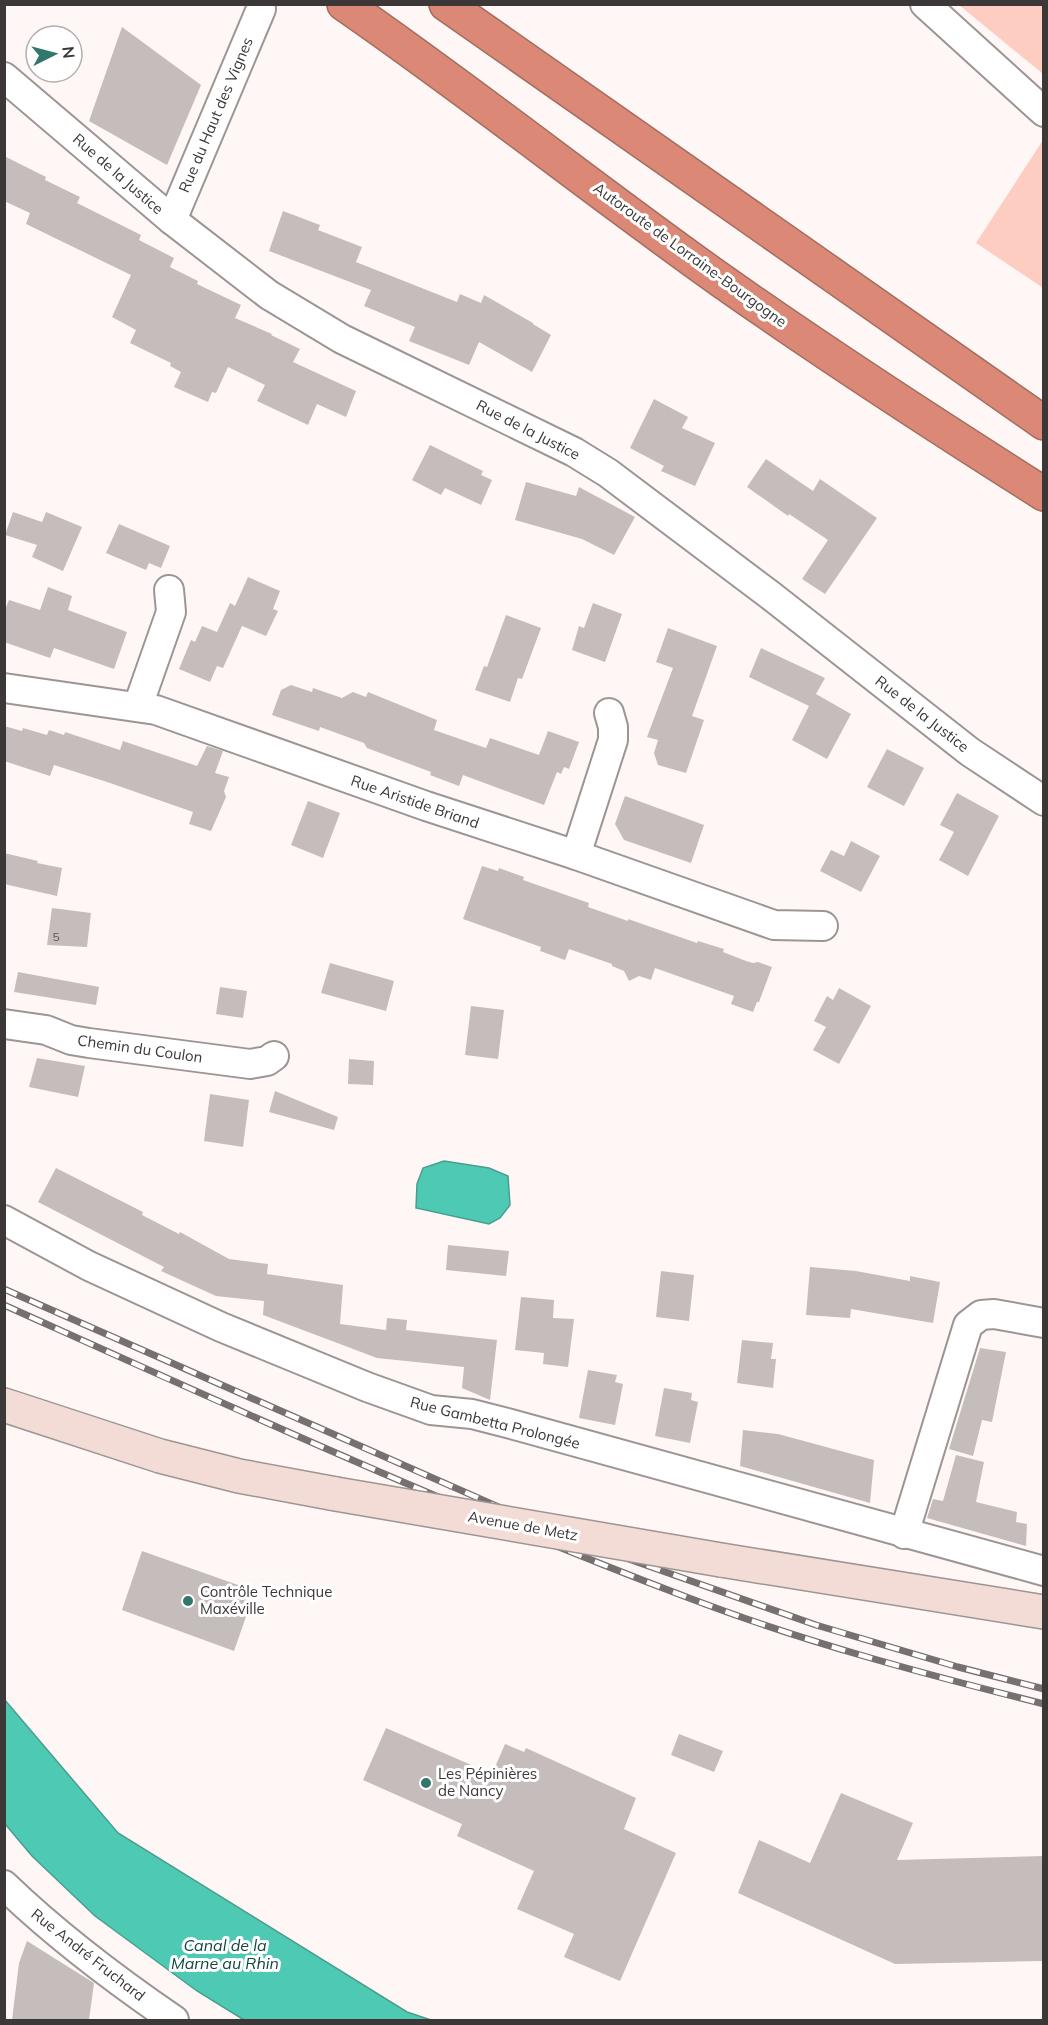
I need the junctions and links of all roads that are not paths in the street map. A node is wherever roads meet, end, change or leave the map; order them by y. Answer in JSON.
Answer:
{"nodes":[{"id":1,"x":344,"y":4,"type":"edge"},
{"id":2,"x":446,"y":4,"type":"edge"},
{"id":3,"x":481,"y":4,"type":"edge"},
{"id":4,"x":925,"y":4,"type":"edge"},
{"id":5,"x":261,"y":9,"type":"dead end"},
{"id":6,"x":542,"y":72,"type":"junction"},
{"id":7,"x":4,"y":77,"type":"edge"},
{"id":8,"x":1044,"y":112,"type":"edge"},
{"id":9,"x":172,"y":220,"type":"junction"},
{"id":10,"x":1044,"y":423,"type":"edge"},
{"id":11,"x":1044,"y":495,"type":"edge"},
{"id":12,"x":169,"y":590,"type":"dead end"},
{"id":13,"x":4,"y":688,"type":"edge"},
{"id":14,"x":138,"y":706,"type":"junction"},
{"id":15,"x":609,"y":713,"type":"dead end"},
{"id":16,"x":1044,"y":801,"type":"edge"},
{"id":17,"x":576,"y":855,"type":"junction"},
{"id":18,"x":823,"y":926,"type":"dead end"},
{"id":19,"x":4,"y":1024,"type":"edge"},
{"id":20,"x":274,"y":1056,"type":"dead end"},
{"id":21,"x":4,"y":1220,"type":"edge"},
{"id":22,"x":1044,"y":1323,"type":"edge"},
{"id":23,"x":6,"y":1404,"type":"edge"},
{"id":24,"x":904,"y":1534,"type":"junction"},
{"id":25,"x":1044,"y":1571,"type":"edge"},
{"id":26,"x":1044,"y":1612,"type":"edge"},
{"id":27,"x":4,"y":1885,"type":"edge"},
{"id":28,"x":174,"y":2020,"type":"edge"}],
"edges":[{"from":1,"to":11,"type":"highway","name":"Autoroute de Lorraine-Bourgogne"},
{"from":2,"to":6,"type":"highway"},
{"from":3,"to":6,"type":"highway"},
{"from":4,"to":8,"type":"street"},
{"from":5,"to":9,"type":"street","name":"Rue du Haut des Vignes"},
{"from":6,"to":10,"type":"highway"},
{"from":7,"to":9,"type":"street","name":"Rue de la Justice"},
{"from":9,"to":16,"type":"street","name":"Rue de la Justice"},
{"from":12,"to":14,"type":"street"},
{"from":13,"to":14,"type":"street","name":"Rue Aristide Briand"},
{"from":14,"to":17,"type":"street","name":"Rue Aristide Briand"},
{"from":15,"to":17,"type":"street"},
{"from":17,"to":18,"type":"street","name":"Rue Aristide Briand"},
{"from":19,"to":20,"type":"street","name":"Chemin du Coulon"},
{"from":21,"to":24,"type":"street","name":"Rue Gambetta Prolongée"},
{"from":22,"to":24,"type":"street"},
{"from":23,"to":26,"type":"main road","name":"Avenue de Metz","bridge":true},
{"from":24,"to":25,"type":"street","name":"Rue Gambetta Prolongée"},
{"from":27,"to":28,"type":"street","name":"Rue André Fruchard"}]}
